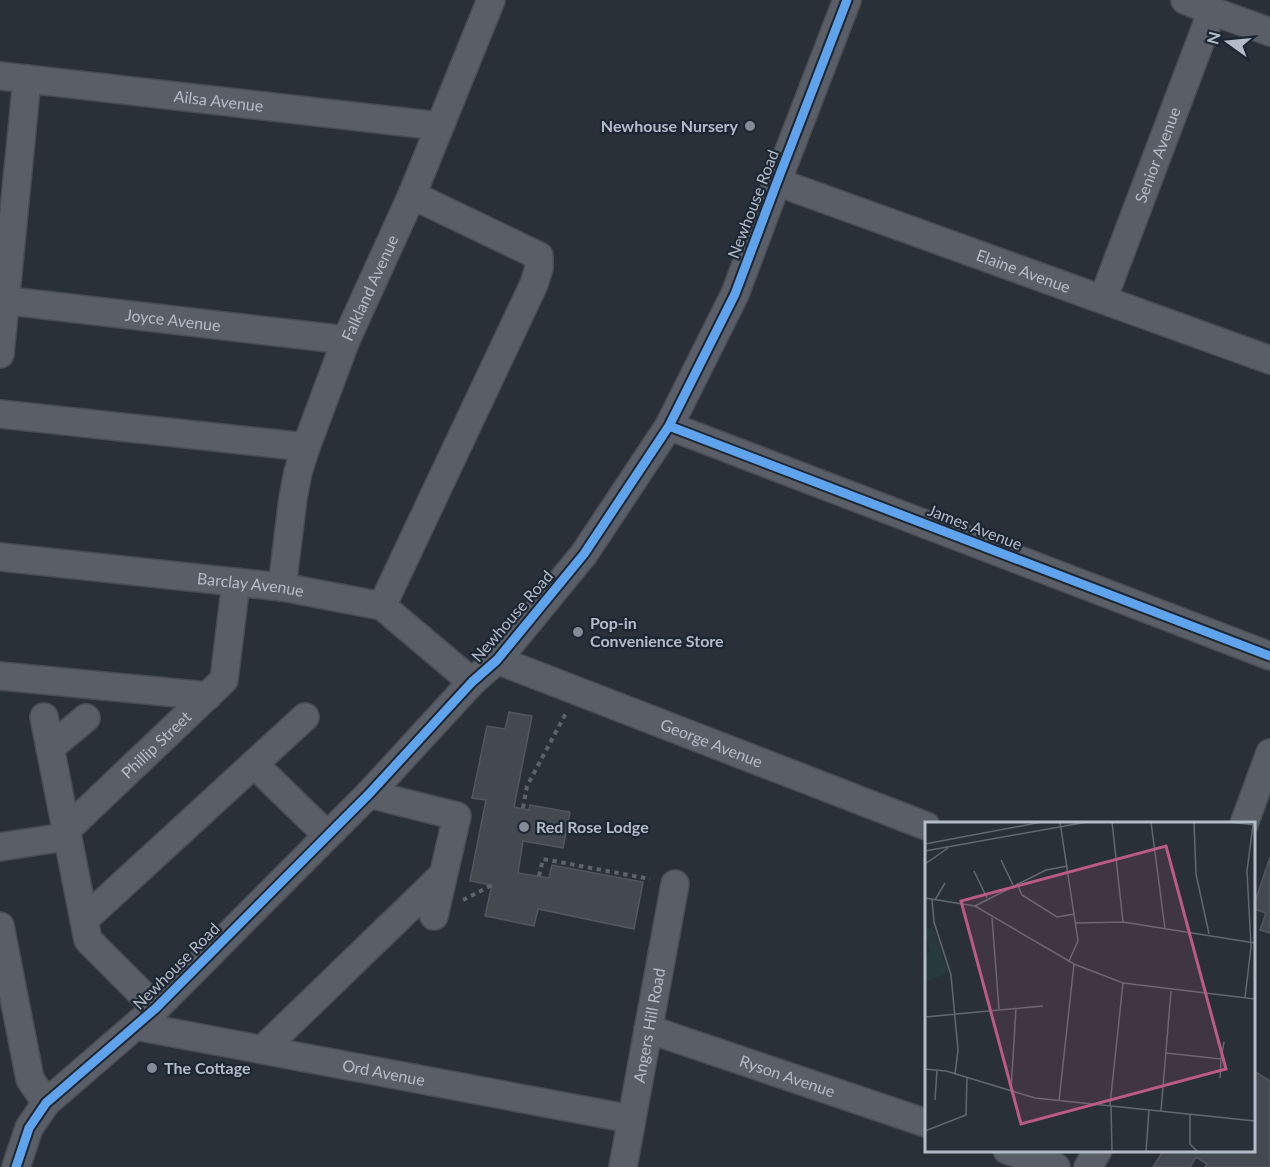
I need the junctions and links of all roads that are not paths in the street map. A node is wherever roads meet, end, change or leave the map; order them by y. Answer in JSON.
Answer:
{"nodes":[{"id":1,"x":491,"y":0,"type":"edge"},
{"id":2,"x":848,"y":0,"type":"edge"},
{"id":3,"x":1185,"y":0,"type":"edge"},
{"id":4,"x":1212,"y":11,"type":"junction"},
{"id":5,"x":1270,"y":32,"type":"edge"},
{"id":6,"x":0,"y":76,"type":"edge"},
{"id":7,"x":27,"y":79,"type":"junction"},
{"id":8,"x":440,"y":126,"type":"junction"},
{"id":9,"x":777,"y":182,"type":"junction"},
{"id":10,"x":412,"y":195,"type":"junction"},
{"id":11,"x":1103,"y":299,"type":"junction"},
{"id":12,"x":3,"y":301,"type":"edge"},
{"id":13,"x":346,"y":340,"type":"junction"},
{"id":14,"x":0,"y":354,"type":"edge"},
{"id":15,"x":1270,"y":360,"type":"edge"},
{"id":16,"x":0,"y":414,"type":"edge"},
{"id":17,"x":669,"y":426,"type":"junction"},
{"id":18,"x":306,"y":447,"type":"junction"},
{"id":19,"x":0,"y":557,"type":"edge"},
{"id":20,"x":236,"y":582,"type":"junction"},
{"id":21,"x":282,"y":587,"type":"junction"},
{"id":22,"x":382,"y":606,"type":"junction"},
{"id":23,"x":1270,"y":656,"type":"edge"},
{"id":24,"x":497,"y":660,"type":"junction"},
{"id":25,"x":0,"y":676,"type":"edge"},
{"id":26,"x":472,"y":682,"type":"junction"},
{"id":27,"x":208,"y":696,"type":"junction"},
{"id":28,"x":44,"y":717,"type":"dead end"},
{"id":29,"x":305,"y":717,"type":"dead end"},
{"id":30,"x":86,"y":718,"type":"dead end"},
{"id":31,"x":50,"y":748,"type":"junction"},
{"id":32,"x":1270,"y":753,"type":"edge"},
{"id":33,"x":254,"y":764,"type":"junction"},
{"id":34,"x":369,"y":794,"type":"junction"},
{"id":35,"x":1245,"y":822,"type":"edge"},
{"id":36,"x":925,"y":825,"type":"edge"},
{"id":37,"x":67,"y":830,"type":"junction"},
{"id":38,"x":327,"y":836,"type":"junction"},
{"id":39,"x":0,"y":847,"type":"edge"},
{"id":40,"x":443,"y":875,"type":"junction"},
{"id":41,"x":675,"y":884,"type":"road end"},
{"id":42,"x":434,"y":916,"type":"dead end"},
{"id":43,"x":84,"y":920,"type":"junction"},
{"id":44,"x":0,"y":926,"type":"edge"},
{"id":45,"x":156,"y":1008,"type":"junction"},
{"id":46,"x":136,"y":1026,"type":"junction"},
{"id":47,"x":648,"y":1029,"type":"junction"},
{"id":48,"x":10,"y":1030,"type":"edge"},
{"id":49,"x":263,"y":1049,"type":"junction"},
{"id":50,"x":46,"y":1103,"type":"junction"},
{"id":51,"x":631,"y":1119,"type":"junction"},
{"id":52,"x":925,"y":1122,"type":"edge"},
{"id":53,"x":1013,"y":1152,"type":"edge"},
{"id":54,"x":1097,"y":1152,"type":"edge"},
{"id":55,"x":16,"y":1167,"type":"edge"},
{"id":56,"x":623,"y":1167,"type":"edge"},
{"id":57,"x":1056,"y":1167,"type":"edge"},
{"id":58,"x":1088,"y":1167,"type":"edge"}],
"edges":[{"from":1,"to":8,"type":"street","name":"Falkland Avenue"},
{"from":2,"to":9,"type":"street","name":"Newhouse Road"},
{"from":3,"to":4,"type":"street"},
{"from":4,"to":5,"type":"street"},
{"from":4,"to":11,"type":"street","name":"Senior Avenue"},
{"from":6,"to":7,"type":"street","name":"Ailsa Avenue"},
{"from":7,"to":8,"type":"street","name":"Ailsa Avenue"},
{"from":7,"to":12,"type":"street"},
{"from":8,"to":10,"type":"street","name":"Falkland Avenue"},
{"from":9,"to":11,"type":"street","name":"Elaine Avenue"},
{"from":9,"to":17,"type":"street","name":"Newhouse Road"},
{"from":10,"to":13,"type":"street","name":"Falkland Avenue"},
{"from":10,"to":22,"type":"street"},
{"from":11,"to":15,"type":"street","name":"Elaine Avenue"},
{"from":12,"to":13,"type":"street","name":"Joyce Avenue"},
{"from":12,"to":14,"type":"street"},
{"from":13,"to":18,"type":"street","name":"Falkland Avenue"},
{"from":16,"to":18,"type":"street"},
{"from":17,"to":23,"type":"street","name":"James Avenue"},
{"from":17,"to":24,"type":"street","name":"Newhouse Road"},
{"from":18,"to":21,"type":"street","name":"Falkland Avenue"},
{"from":19,"to":20,"type":"street","name":"Barclay Avenue"},
{"from":20,"to":21,"type":"street","name":"Barclay Avenue"},
{"from":20,"to":27,"type":"street","name":"Phillip Street"},
{"from":21,"to":22,"type":"street","name":"Barclay Avenue"},
{"from":22,"to":26,"type":"street","name":"Barclay Avenue"},
{"from":24,"to":26,"type":"street","name":"Newhouse Road"},
{"from":24,"to":36,"type":"street","name":"George Avenue"},
{"from":25,"to":27,"type":"street"},
{"from":26,"to":34,"type":"street","name":"Newhouse Road"},
{"from":27,"to":37,"type":"street","name":"Phillip Street"},
{"from":28,"to":31,"type":"street"},
{"from":29,"to":33,"type":"street"},
{"from":30,"to":31,"type":"street"},
{"from":31,"to":37,"type":"street"},
{"from":32,"to":35,"type":"street"},
{"from":33,"to":38,"type":"street"},
{"from":33,"to":43,"type":"street"},
{"from":34,"to":38,"type":"street","name":"Newhouse Road"},
{"from":34,"to":40,"type":"street"},
{"from":37,"to":39,"type":"street","name":"Phillip Street"},
{"from":37,"to":43,"type":"street"},
{"from":38,"to":45,"type":"street","name":"Newhouse Road"},
{"from":40,"to":42,"type":"street"},
{"from":40,"to":49,"type":"street"},
{"from":41,"to":47,"type":"street","name":"Angers Hill Road"},
{"from":43,"to":45,"type":"street"},
{"from":44,"to":48,"type":"street"},
{"from":45,"to":46,"type":"street","name":"Newhouse Road"},
{"from":46,"to":49,"type":"street","name":"Ord Avenue"},
{"from":46,"to":50,"type":"street","name":"Newhouse Road"},
{"from":47,"to":51,"type":"street","name":"Angers Hill Road"},
{"from":47,"to":52,"type":"street","name":"Ryson Avenue"},
{"from":48,"to":50,"type":"street"},
{"from":49,"to":51,"type":"street","name":"Ord Avenue"},
{"from":50,"to":55,"type":"street","name":"Newhouse Road"},
{"from":51,"to":56,"type":"street","name":"Angers Hill Road"},
{"from":53,"to":57,"type":"street"},
{"from":54,"to":58,"type":"street"}]}
